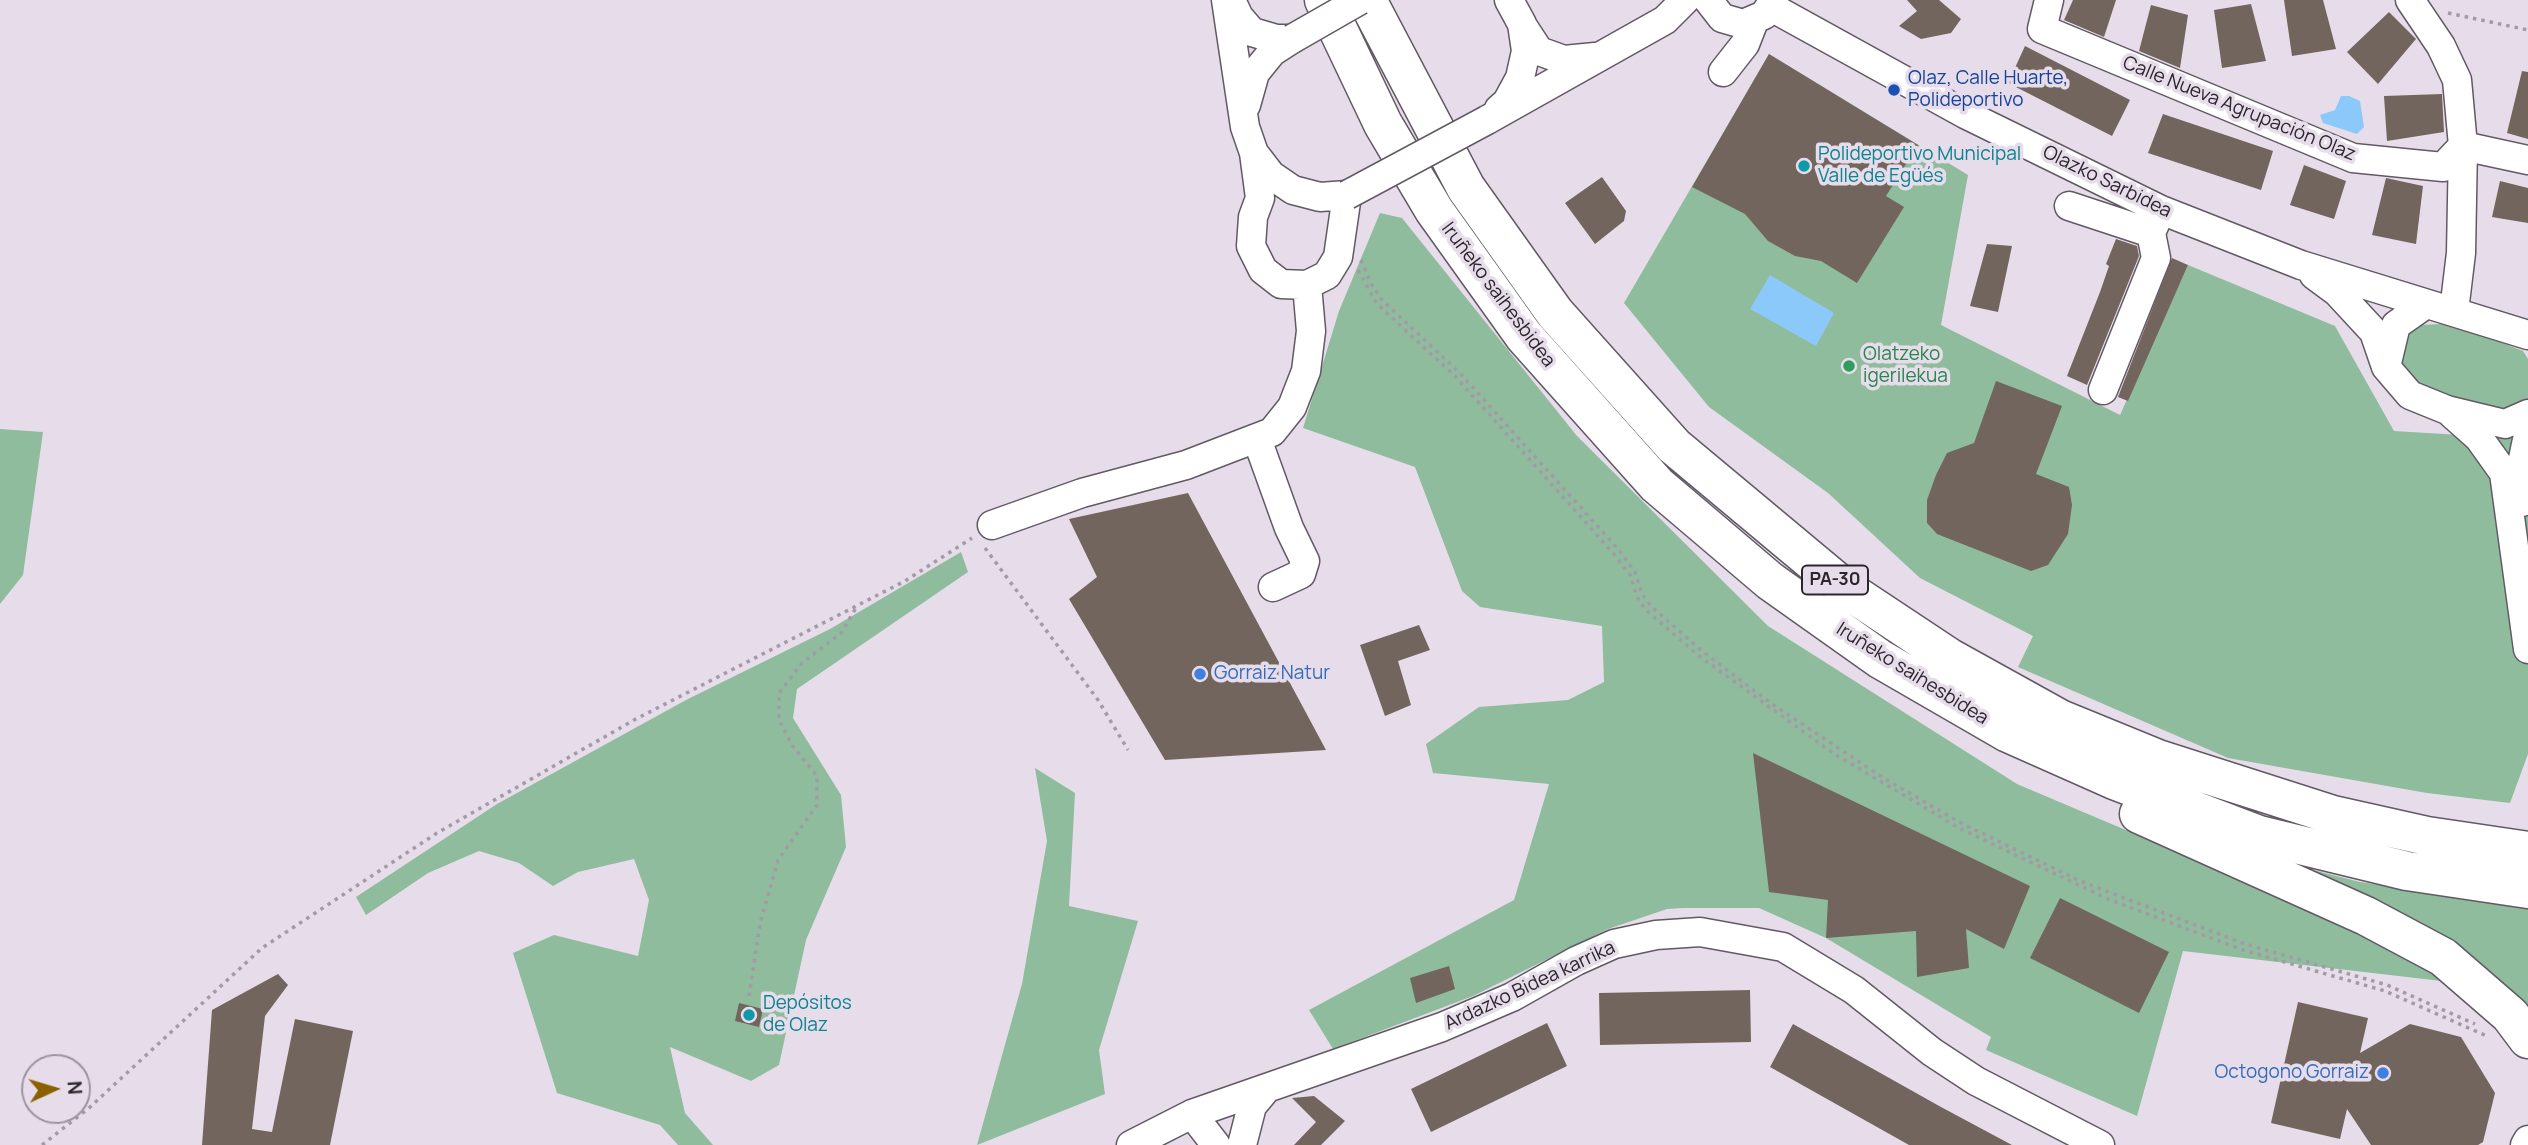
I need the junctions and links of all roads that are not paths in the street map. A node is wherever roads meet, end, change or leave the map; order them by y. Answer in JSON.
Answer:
{"nodes":[{"id":1,"x":1229,"y":0,"type":"edge"},
{"id":2,"x":1311,"y":0,"type":"edge"},
{"id":3,"x":1324,"y":0,"type":"edge"},
{"id":4,"x":1360,"y":0,"type":"edge"},
{"id":5,"x":1367,"y":0,"type":"edge"},
{"id":6,"x":1685,"y":0,"type":"edge"},
{"id":7,"x":2049,"y":0,"type":"edge"},
{"id":8,"x":2413,"y":3,"type":"edge"},
{"id":9,"x":1743,"y":11,"type":"edge"},
{"id":10,"x":1516,"y":12,"type":"edge"},
{"id":11,"x":1665,"y":20,"type":"junction"},
{"id":12,"x":1292,"y":38,"type":"junction"},
{"id":13,"x":1601,"y":56,"type":"junction"},
{"id":14,"x":1487,"y":120,"type":"junction"},
{"id":15,"x":1250,"y":140,"type":"junction"},
{"id":16,"x":2463,"y":146,"type":"junction"},
{"id":17,"x":2528,"y":160,"type":"edge"},
{"id":18,"x":1347,"y":195,"type":"junction"},
{"id":19,"x":2069,"y":206,"type":"dead end"},
{"id":20,"x":2156,"y":222,"type":"junction"},
{"id":21,"x":2301,"y":265,"type":"junction"},
{"id":22,"x":1307,"y":285,"type":"junction"},
{"id":23,"x":2426,"y":304,"type":"junction"},
{"id":24,"x":2454,"y":311,"type":"junction"},
{"id":25,"x":1517,"y":326,"type":"junction"},
{"id":26,"x":2528,"y":335,"type":"edge"},
{"id":27,"x":2386,"y":367,"type":"junction"},
{"id":28,"x":2104,"y":390,"type":"dead end"},
{"id":29,"x":2447,"y":410,"type":"junction"},
{"id":30,"x":2528,"y":414,"type":"edge"},
{"id":31,"x":2528,"y":435,"type":"edge"},
{"id":32,"x":1257,"y":439,"type":"junction"},
{"id":33,"x":992,"y":525,"type":"dead end"},
{"id":34,"x":2528,"y":554,"type":"edge"},
{"id":35,"x":1770,"y":581,"type":"junction"},
{"id":36,"x":1273,"y":587,"type":"dead end"},
{"id":37,"x":2528,"y":649,"type":"edge"},
{"id":38,"x":2217,"y":780,"type":"junction"},
{"id":39,"x":2528,"y":832,"type":"edge"},
{"id":40,"x":2528,"y":851,"type":"edge"},
{"id":41,"x":2528,"y":889,"type":"edge"},
{"id":42,"x":2524,"y":1033,"type":"edge"},
{"id":43,"x":1267,"y":1088,"type":"junction"},
{"id":44,"x":1192,"y":1114,"type":"junction"},
{"id":45,"x":2528,"y":1140,"type":"edge"},
{"id":46,"x":1131,"y":1145,"type":"edge"},
{"id":47,"x":1216,"y":1145,"type":"edge"},
{"id":48,"x":1242,"y":1145,"type":"edge"},
{"id":49,"x":2100,"y":1145,"type":"edge"},
{"id":50,"x":2525,"y":1145,"type":"edge"}],
"edges":[{"from":1,"to":12,"type":"street"},
{"from":1,"to":15,"type":"street"},
{"from":2,"to":25,"type":"highway"},
{"from":3,"to":25,"type":"highway","name":"Iruñeko saihesbidea","number":"PA-30"},
{"from":4,"to":12,"type":"street","bridge":true},
{"from":5,"to":38,"type":"highway","name":"Iruñeko saihesbidea","number":"PA-30"},
{"from":6,"to":11,"type":"street","name":"Olazko Sarbidea"},
{"from":7,"to":16,"type":"street","name":"Calle Nueva Agrupación Olaz"},
{"from":8,"to":16,"type":"street"},
{"from":9,"to":11,"type":"street","name":"Olazko Sarbidea"},
{"from":9,"to":20,"type":"street","name":"Olazko Sarbidea"},
{"from":10,"to":13,"type":"street","name":"Olazko Sarbidea"},
{"from":10,"to":14,"type":"street"},
{"from":11,"to":13,"type":"street","name":"Olazko Sarbidea"},
{"from":12,"to":15,"type":"street"},
{"from":13,"to":14,"type":"street","name":"Olazko Sarbidea"},
{"from":14,"to":18,"type":"street","name":"Olazko Sarbidea","bridge":true},
{"from":15,"to":18,"type":"street"},
{"from":15,"to":22,"type":"street"},
{"from":16,"to":17,"type":"street"},
{"from":16,"to":24,"type":"street"},
{"from":18,"to":22,"type":"street"},
{"from":19,"to":20,"type":"street"},
{"from":20,"to":21,"type":"street","name":"Olazko Sarbidea"},
{"from":20,"to":28,"type":"street"},
{"from":21,"to":23,"type":"street","name":"Olazko Sarbidea"},
{"from":21,"to":27,"type":"street","name":"Olazko Sarbidea"},
{"from":22,"to":32,"type":"street"},
{"from":23,"to":24,"type":"street","name":"Olazko Sarbidea"},
{"from":23,"to":27,"type":"street"},
{"from":24,"to":26,"type":"street","name":"Olazko Sarbidea"},
{"from":25,"to":35,"type":"highway","name":"Iruñeko saihesbidea","number":"PA-30"},
{"from":27,"to":29,"type":"street"},
{"from":29,"to":30,"type":"street"},
{"from":29,"to":37,"type":"street"},
{"from":31,"to":34,"type":"street"},
{"from":32,"to":33,"type":"street"},
{"from":32,"to":36,"type":"street"},
{"from":35,"to":41,"type":"highway","name":"Iruñeko saihesbidea","number":"PA-30"},
{"from":35,"to":42,"type":"highway"},
{"from":38,"to":39,"type":"highway"},
{"from":38,"to":40,"type":"highway","name":"Iruñeko saihesbidea","number":"PA-30"},
{"from":43,"to":44,"type":"street","name":"Ardazko Bidea karrika"},
{"from":43,"to":48,"type":"street"},
{"from":43,"to":49,"type":"street","name":"Ardazko Bidea karrika"},
{"from":44,"to":46,"type":"street","name":"Ardazko Bidea karrika"},
{"from":44,"to":47,"type":"street"},
{"from":45,"to":50,"type":"street"}]}
